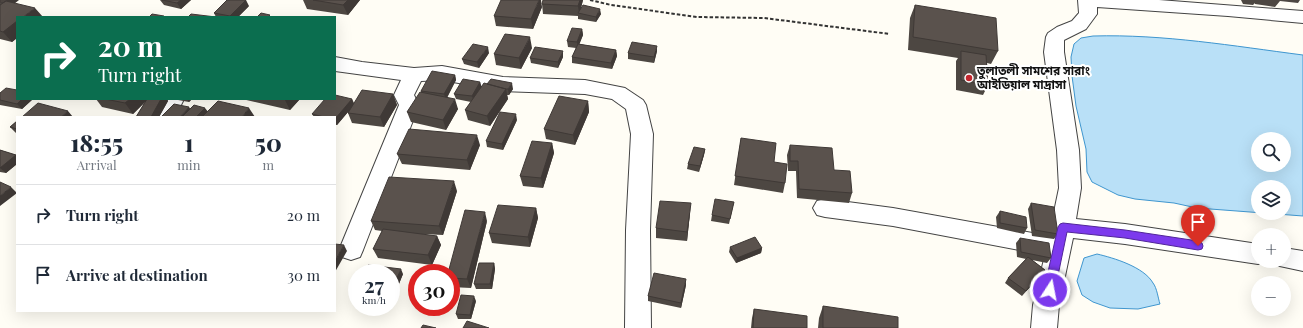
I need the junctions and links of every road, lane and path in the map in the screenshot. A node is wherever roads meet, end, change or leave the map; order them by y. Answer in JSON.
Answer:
{"nodes":[{"id":1,"x":590,"y":0,"type":"edge"},
{"id":2,"x":1087,"y":1,"type":"edge"},
{"id":3,"x":1303,"y":16,"type":"edge"},
{"id":4,"x":890,"y":34,"type":"dead end"},
{"id":5,"x":336,"y":64,"type":"edge"},
{"id":6,"x":414,"y":74,"type":"junction"},
{"id":7,"x":174,"y":100,"type":"edge"},
{"id":8,"x":166,"y":116,"type":"edge"},
{"id":9,"x":825,"y":208,"type":"dead end"},
{"id":10,"x":1061,"y":237,"type":"junction"},
{"id":11,"x":351,"y":250,"type":"dead end"},
{"id":12,"x":1251,"y":253,"type":"edge"},
{"id":13,"x":1291,"y":259,"type":"edge"},
{"id":14,"x":1303,"y":261,"type":"edge"},
{"id":15,"x":638,"y":328,"type":"edge"},
{"id":16,"x":1044,"y":328,"type":"edge"}],
"edges":[{"from":1,"to":4,"type":"path"},
{"from":2,"to":3,"type":"street"},
{"from":2,"to":10,"type":"street"},
{"from":5,"to":6,"type":"street"},
{"from":6,"to":11,"type":"street"},
{"from":6,"to":15,"type":"street"},
{"from":7,"to":8,"type":"street"},
{"from":9,"to":10,"type":"street"},
{"from":10,"to":12,"type":"street"},
{"from":10,"to":16,"type":"street"},
{"from":13,"to":14,"type":"street"}]}
